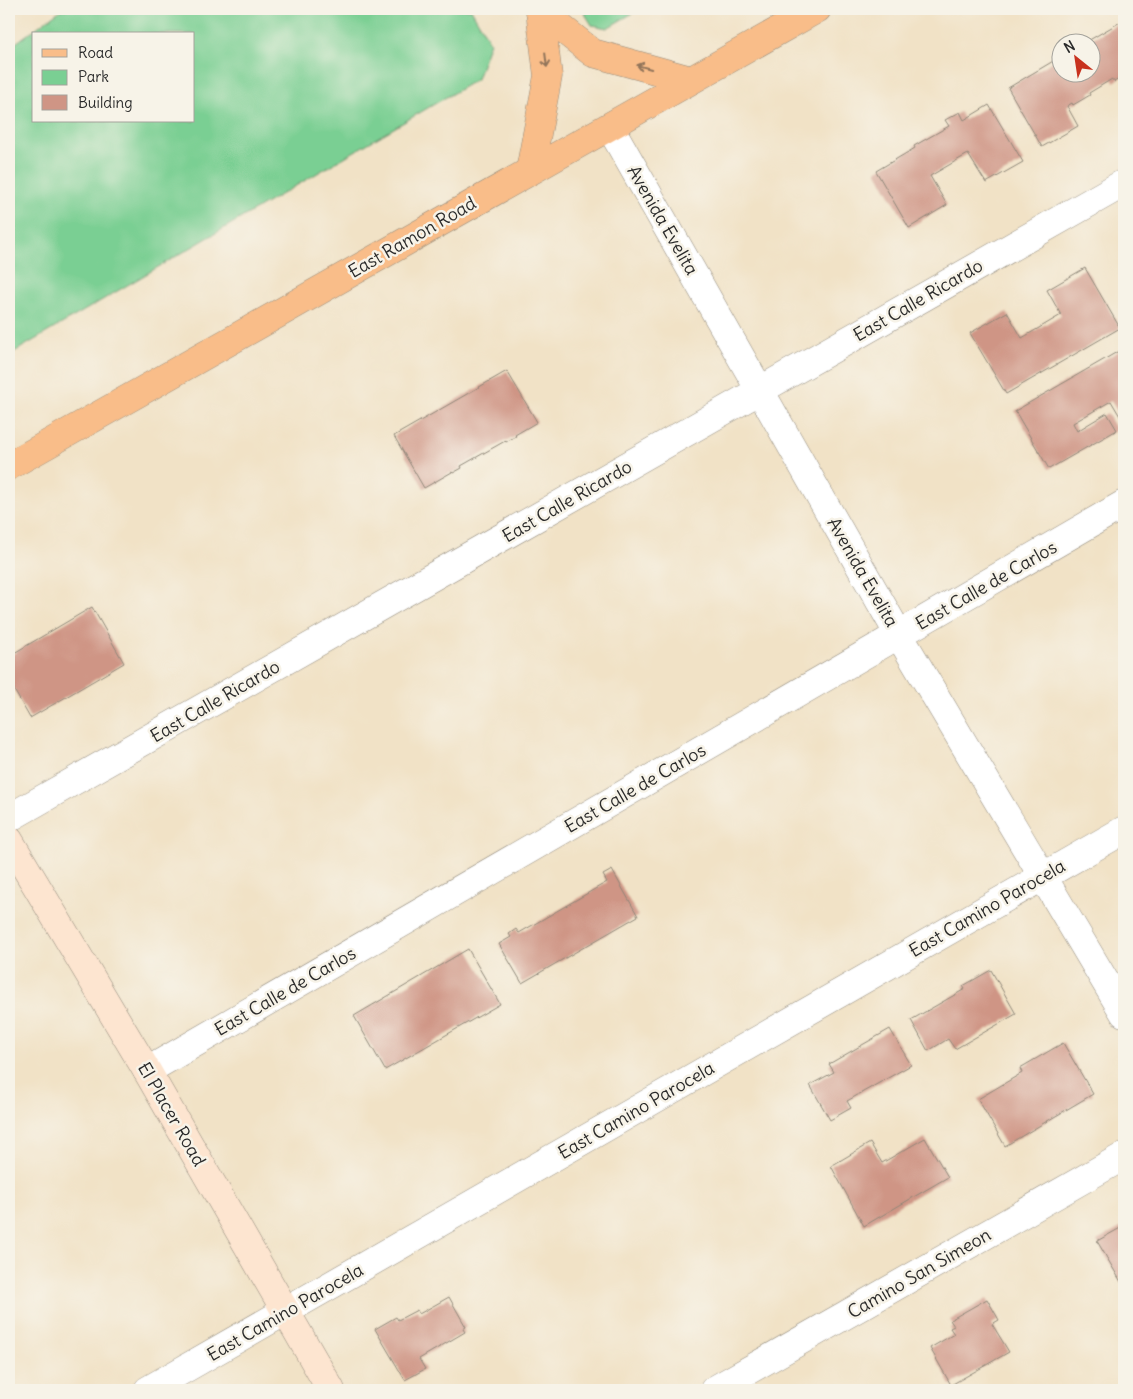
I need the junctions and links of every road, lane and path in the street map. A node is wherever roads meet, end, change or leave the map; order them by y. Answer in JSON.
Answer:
{"nodes":[{"id":1,"x":817,"y":9,"type":"edge"},
{"id":2,"x":539,"y":10,"type":"edge"},
{"id":3,"x":691,"y":80,"type":"junction"},
{"id":4,"x":610,"y":127,"type":"junction"},
{"id":5,"x":530,"y":170,"type":"junction"},
{"id":6,"x":1124,"y":183,"type":"edge"},
{"id":7,"x":761,"y":390,"type":"junction"},
{"id":8,"x":9,"y":466,"type":"edge"},
{"id":9,"x":1124,"y":504,"type":"edge"},
{"id":10,"x":899,"y":635,"type":"junction"},
{"id":11,"x":9,"y":818,"type":"edge"},
{"id":12,"x":1124,"y":830,"type":"edge"},
{"id":13,"x":9,"y":840,"type":"edge"},
{"id":14,"x":1043,"y":876,"type":"junction"},
{"id":15,"x":1124,"y":1013,"type":"edge"},
{"id":16,"x":147,"y":1071,"type":"junction"},
{"id":17,"x":1124,"y":1156,"type":"edge"},
{"id":18,"x":286,"y":1311,"type":"junction"},
{"id":19,"x":148,"y":1390,"type":"edge"},
{"id":20,"x":331,"y":1390,"type":"edge"},
{"id":21,"x":714,"y":1390,"type":"edge"}],
"edges":[{"from":1,"to":3,"type":"main road","name":"East Ramon Road"},
{"from":3,"to":2,"type":"main road","one_way":true},
{"from":2,"to":5,"type":"main road","one_way":true},
{"from":3,"to":4,"type":"main road","name":"East Ramon Road"},
{"from":4,"to":5,"type":"main road","name":"East Ramon Road"},
{"from":4,"to":7,"type":"street","name":"Avenida Evelita"},
{"from":5,"to":8,"type":"main road","name":"East Ramon Road"},
{"from":6,"to":7,"type":"street","name":"East Calle Ricardo"},
{"from":7,"to":10,"type":"street","name":"Avenida Evelita"},
{"from":7,"to":11,"type":"street","name":"East Calle Ricardo"},
{"from":9,"to":10,"type":"street","name":"East Calle de Carlos"},
{"from":10,"to":14,"type":"street","name":"Avenida Evelita"},
{"from":10,"to":16,"type":"street","name":"East Calle de Carlos"},
{"from":12,"to":14,"type":"street","name":"East Camino Parocela"},
{"from":13,"to":16,"type":"street","name":"El Placer Road"},
{"from":14,"to":15,"type":"street","name":"Avenida Evelita"},
{"from":14,"to":18,"type":"street","name":"East Camino Parocela"},
{"from":16,"to":18,"type":"street","name":"El Placer Road"},
{"from":17,"to":21,"type":"street","name":"Camino San Simeon"},
{"from":18,"to":19,"type":"street","name":"East Camino Parocela"},
{"from":18,"to":20,"type":"street","name":"El Placer Road"}]}
